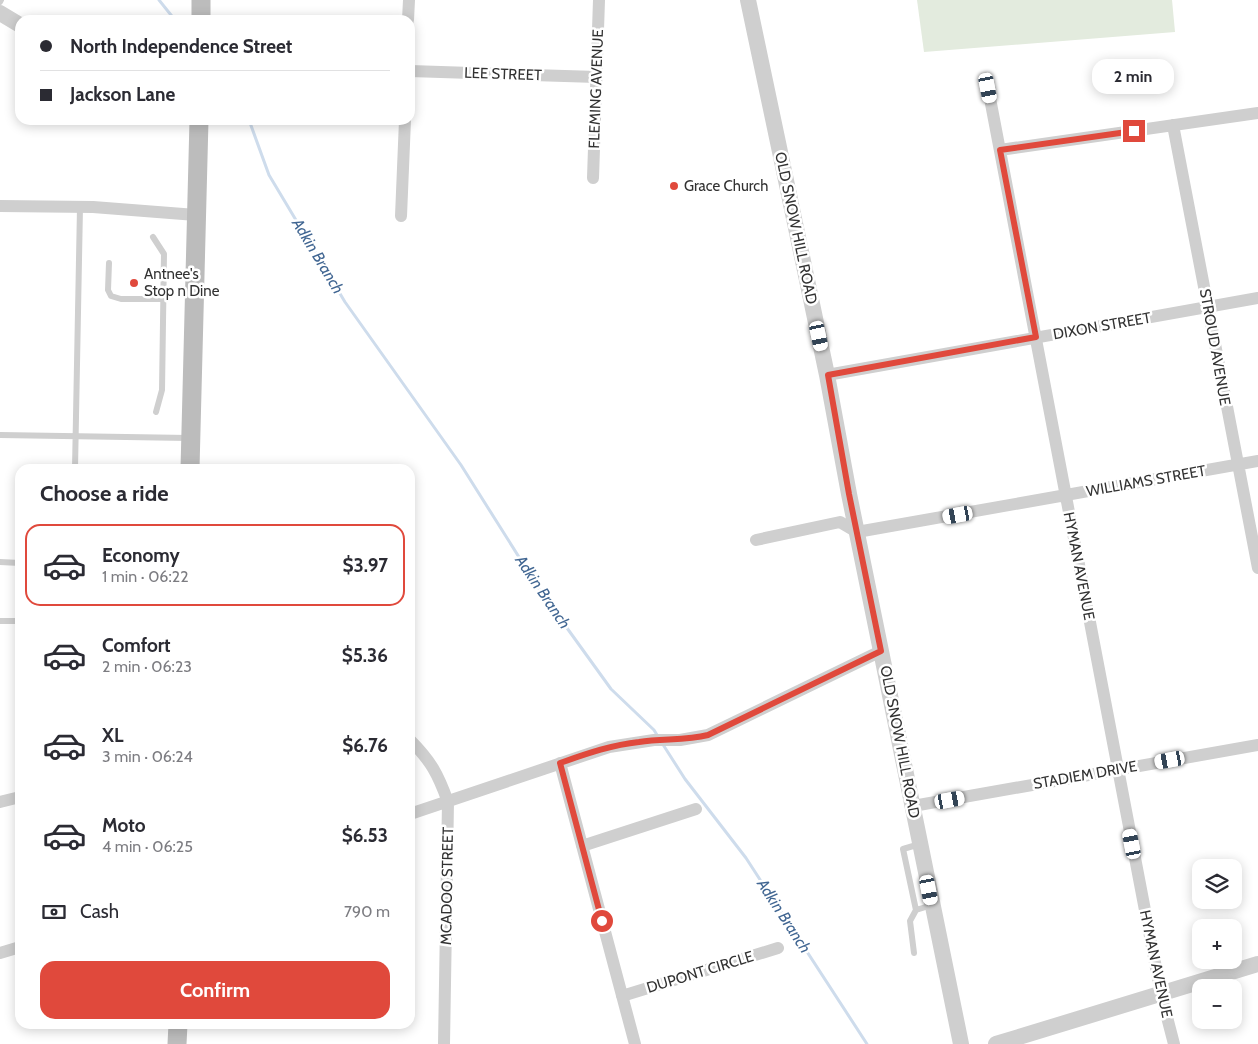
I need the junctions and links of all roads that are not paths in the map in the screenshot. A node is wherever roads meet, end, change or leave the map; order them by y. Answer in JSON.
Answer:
{"nodes":[{"id":1,"x":201,"y":0,"type":"edge"},
{"id":2,"x":409,"y":0,"type":"edge"},
{"id":3,"x":599,"y":0,"type":"edge"},
{"id":4,"x":748,"y":0,"type":"edge"},
{"id":5,"x":0,"y":13,"type":"edge"},
{"id":6,"x":201,"y":15,"type":"edge"},
{"id":7,"x":408,"y":15,"type":"edge"},
{"id":8,"x":15,"y":22,"type":"edge"},
{"id":9,"x":415,"y":71,"type":"edge"},
{"id":10,"x":597,"y":77,"type":"junction"},
{"id":11,"x":988,"y":88,"type":"dead end"},
{"id":12,"x":1258,"y":113,"type":"edge"},
{"id":13,"x":198,"y":125,"type":"edge"},
{"id":14,"x":404,"y":125,"type":"edge"},
{"id":15,"x":1173,"y":125,"type":"junction"},
{"id":16,"x":1000,"y":150,"type":"junction"},
{"id":17,"x":593,"y":178,"type":"dead end"},
{"id":18,"x":0,"y":206,"type":"edge"},
{"id":19,"x":80,"y":207,"type":"junction"},
{"id":20,"x":196,"y":215,"type":"junction"},
{"id":21,"x":401,"y":216,"type":"dead end"},
{"id":22,"x":154,"y":237,"type":"dead end"},
{"id":23,"x":109,"y":263,"type":"dead end"},
{"id":24,"x":1258,"y":298,"type":"edge"},
{"id":25,"x":164,"y":299,"type":"junction"},
{"id":26,"x":1208,"y":307,"type":"junction"},
{"id":27,"x":1036,"y":337,"type":"junction"},
{"id":28,"x":828,"y":375,"type":"junction"},
{"id":29,"x":156,"y":412,"type":"dead end"},
{"id":30,"x":0,"y":435,"type":"edge"},
{"id":31,"x":76,"y":436,"type":"junction"},
{"id":32,"x":191,"y":438,"type":"junction"},
{"id":33,"x":1258,"y":461,"type":"edge"},
{"id":34,"x":75,"y":464,"type":"edge"},
{"id":35,"x":190,"y":464,"type":"edge"},
{"id":36,"x":1237,"y":465,"type":"junction"},
{"id":37,"x":1065,"y":496,"type":"junction"},
{"id":38,"x":858,"y":532,"type":"junction"},
{"id":39,"x":756,"y":540,"type":"dead end"},
{"id":40,"x":0,"y":562,"type":"edge"},
{"id":41,"x":15,"y":563,"type":"edge"},
{"id":42,"x":1258,"y":568,"type":"edge"},
{"id":43,"x":0,"y":621,"type":"edge"},
{"id":44,"x":15,"y":621,"type":"edge"},
{"id":45,"x":881,"y":651,"type":"junction"},
{"id":46,"x":1258,"y":745,"type":"edge"},
{"id":47,"x":415,"y":746,"type":"edge"},
{"id":48,"x":560,"y":763,"type":"junction"},
{"id":49,"x":1118,"y":770,"type":"junction"},
{"id":50,"x":15,"y":799,"type":"edge"},
{"id":51,"x":0,"y":802,"type":"edge"},
{"id":52,"x":448,"y":802,"type":"junction"},
{"id":53,"x":913,"y":806,"type":"junction"},
{"id":54,"x":696,"y":809,"type":"dead end"},
{"id":55,"x":415,"y":812,"type":"edge"},
{"id":56,"x":582,"y":846,"type":"junction"},
{"id":57,"x":924,"y":908,"type":"junction"},
{"id":58,"x":15,"y":948,"type":"edge"},
{"id":59,"x":778,"y":948,"type":"dead end"},
{"id":60,"x":0,"y":953,"type":"edge"},
{"id":61,"x":914,"y":953,"type":"dead end"},
{"id":62,"x":1258,"y":964,"type":"edge"},
{"id":63,"x":1160,"y":994,"type":"junction"},
{"id":64,"x":622,"y":996,"type":"junction"},
{"id":65,"x":178,"y":1029,"type":"edge"},
{"id":66,"x":177,"y":1044,"type":"edge"},
{"id":67,"x":444,"y":1044,"type":"edge"},
{"id":68,"x":635,"y":1044,"type":"edge"},
{"id":69,"x":961,"y":1044,"type":"edge"},
{"id":70,"x":996,"y":1044,"type":"edge"},
{"id":71,"x":1174,"y":1044,"type":"edge"}],
"edges":[{"from":1,"to":6,"type":"main road"},
{"from":2,"to":7,"type":"street"},
{"from":3,"to":10,"type":"street","name":"FLEMING AVENUE"},
{"from":4,"to":28,"type":"street","name":"OLD SNOW HILL ROAD"},
{"from":5,"to":8,"type":"street"},
{"from":9,"to":10,"type":"street","name":"LEE STREET"},
{"from":10,"to":17,"type":"street","name":"FLEMING AVENUE"},
{"from":11,"to":16,"type":"street","name":"HYMAN AVENUE"},
{"from":12,"to":15,"type":"street"},
{"from":13,"to":20,"type":"main road"},
{"from":14,"to":21,"type":"street"},
{"from":15,"to":16,"type":"street"},
{"from":15,"to":26,"type":"street","name":"STROUD AVENUE"},
{"from":16,"to":27,"type":"street","name":"HYMAN AVENUE"},
{"from":18,"to":19,"type":"street"},
{"from":19,"to":20,"type":"street"},
{"from":19,"to":31,"type":"lane"},
{"from":20,"to":32,"type":"main road"},
{"from":22,"to":25,"type":"lane"},
{"from":23,"to":25,"type":"lane"},
{"from":24,"to":26,"type":"street","name":"DIXON STREET"},
{"from":25,"to":29,"type":"lane"},
{"from":26,"to":27,"type":"street","name":"DIXON STREET"},
{"from":26,"to":36,"type":"street","name":"STROUD AVENUE"},
{"from":27,"to":28,"type":"street","name":"DIXON STREET"},
{"from":27,"to":37,"type":"street","name":"HYMAN AVENUE"},
{"from":28,"to":38,"type":"street","name":"OLD SNOW HILL ROAD"},
{"from":30,"to":31,"type":"lane"},
{"from":31,"to":32,"type":"lane"},
{"from":31,"to":34,"type":"lane"},
{"from":32,"to":35,"type":"main road"},
{"from":33,"to":36,"type":"street","name":"WILLIAMS STREET"},
{"from":36,"to":37,"type":"street","name":"WILLIAMS STREET"},
{"from":36,"to":42,"type":"street","name":"STROUD AVENUE"},
{"from":37,"to":38,"type":"street","name":"WILLIAMS STREET"},
{"from":37,"to":49,"type":"street","name":"HYMAN AVENUE"},
{"from":38,"to":39,"type":"street"},
{"from":38,"to":45,"type":"street","name":"OLD SNOW HILL ROAD"},
{"from":40,"to":41,"type":"lane"},
{"from":43,"to":44,"type":"lane"},
{"from":45,"to":48,"type":"street"},
{"from":45,"to":53,"type":"street","name":"OLD SNOW HILL ROAD"},
{"from":46,"to":49,"type":"street","name":"STADIEM DRIVE"},
{"from":47,"to":52,"type":"street","name":"MCADOO STREET"},
{"from":48,"to":52,"type":"street"},
{"from":48,"to":56,"type":"street"},
{"from":49,"to":53,"type":"street","name":"STADIEM DRIVE"},
{"from":49,"to":63,"type":"street","name":"HYMAN AVENUE"},
{"from":50,"to":51,"type":"street"},
{"from":52,"to":55,"type":"street"},
{"from":52,"to":67,"type":"street","name":"MCADOO STREET"},
{"from":53,"to":57,"type":"street","name":"OLD SNOW HILL ROAD"},
{"from":54,"to":56,"type":"street"},
{"from":56,"to":64,"type":"street"},
{"from":57,"to":61,"type":"lane"},
{"from":57,"to":69,"type":"street","name":"OLD SNOW HILL ROAD"},
{"from":58,"to":60,"type":"street"},
{"from":59,"to":64,"type":"street","name":"DUPONT CIRCLE"},
{"from":62,"to":63,"type":"street"},
{"from":63,"to":70,"type":"street"},
{"from":63,"to":71,"type":"street","name":"HYMAN AVENUE"},
{"from":64,"to":68,"type":"street"},
{"from":65,"to":66,"type":"main road"}]}
